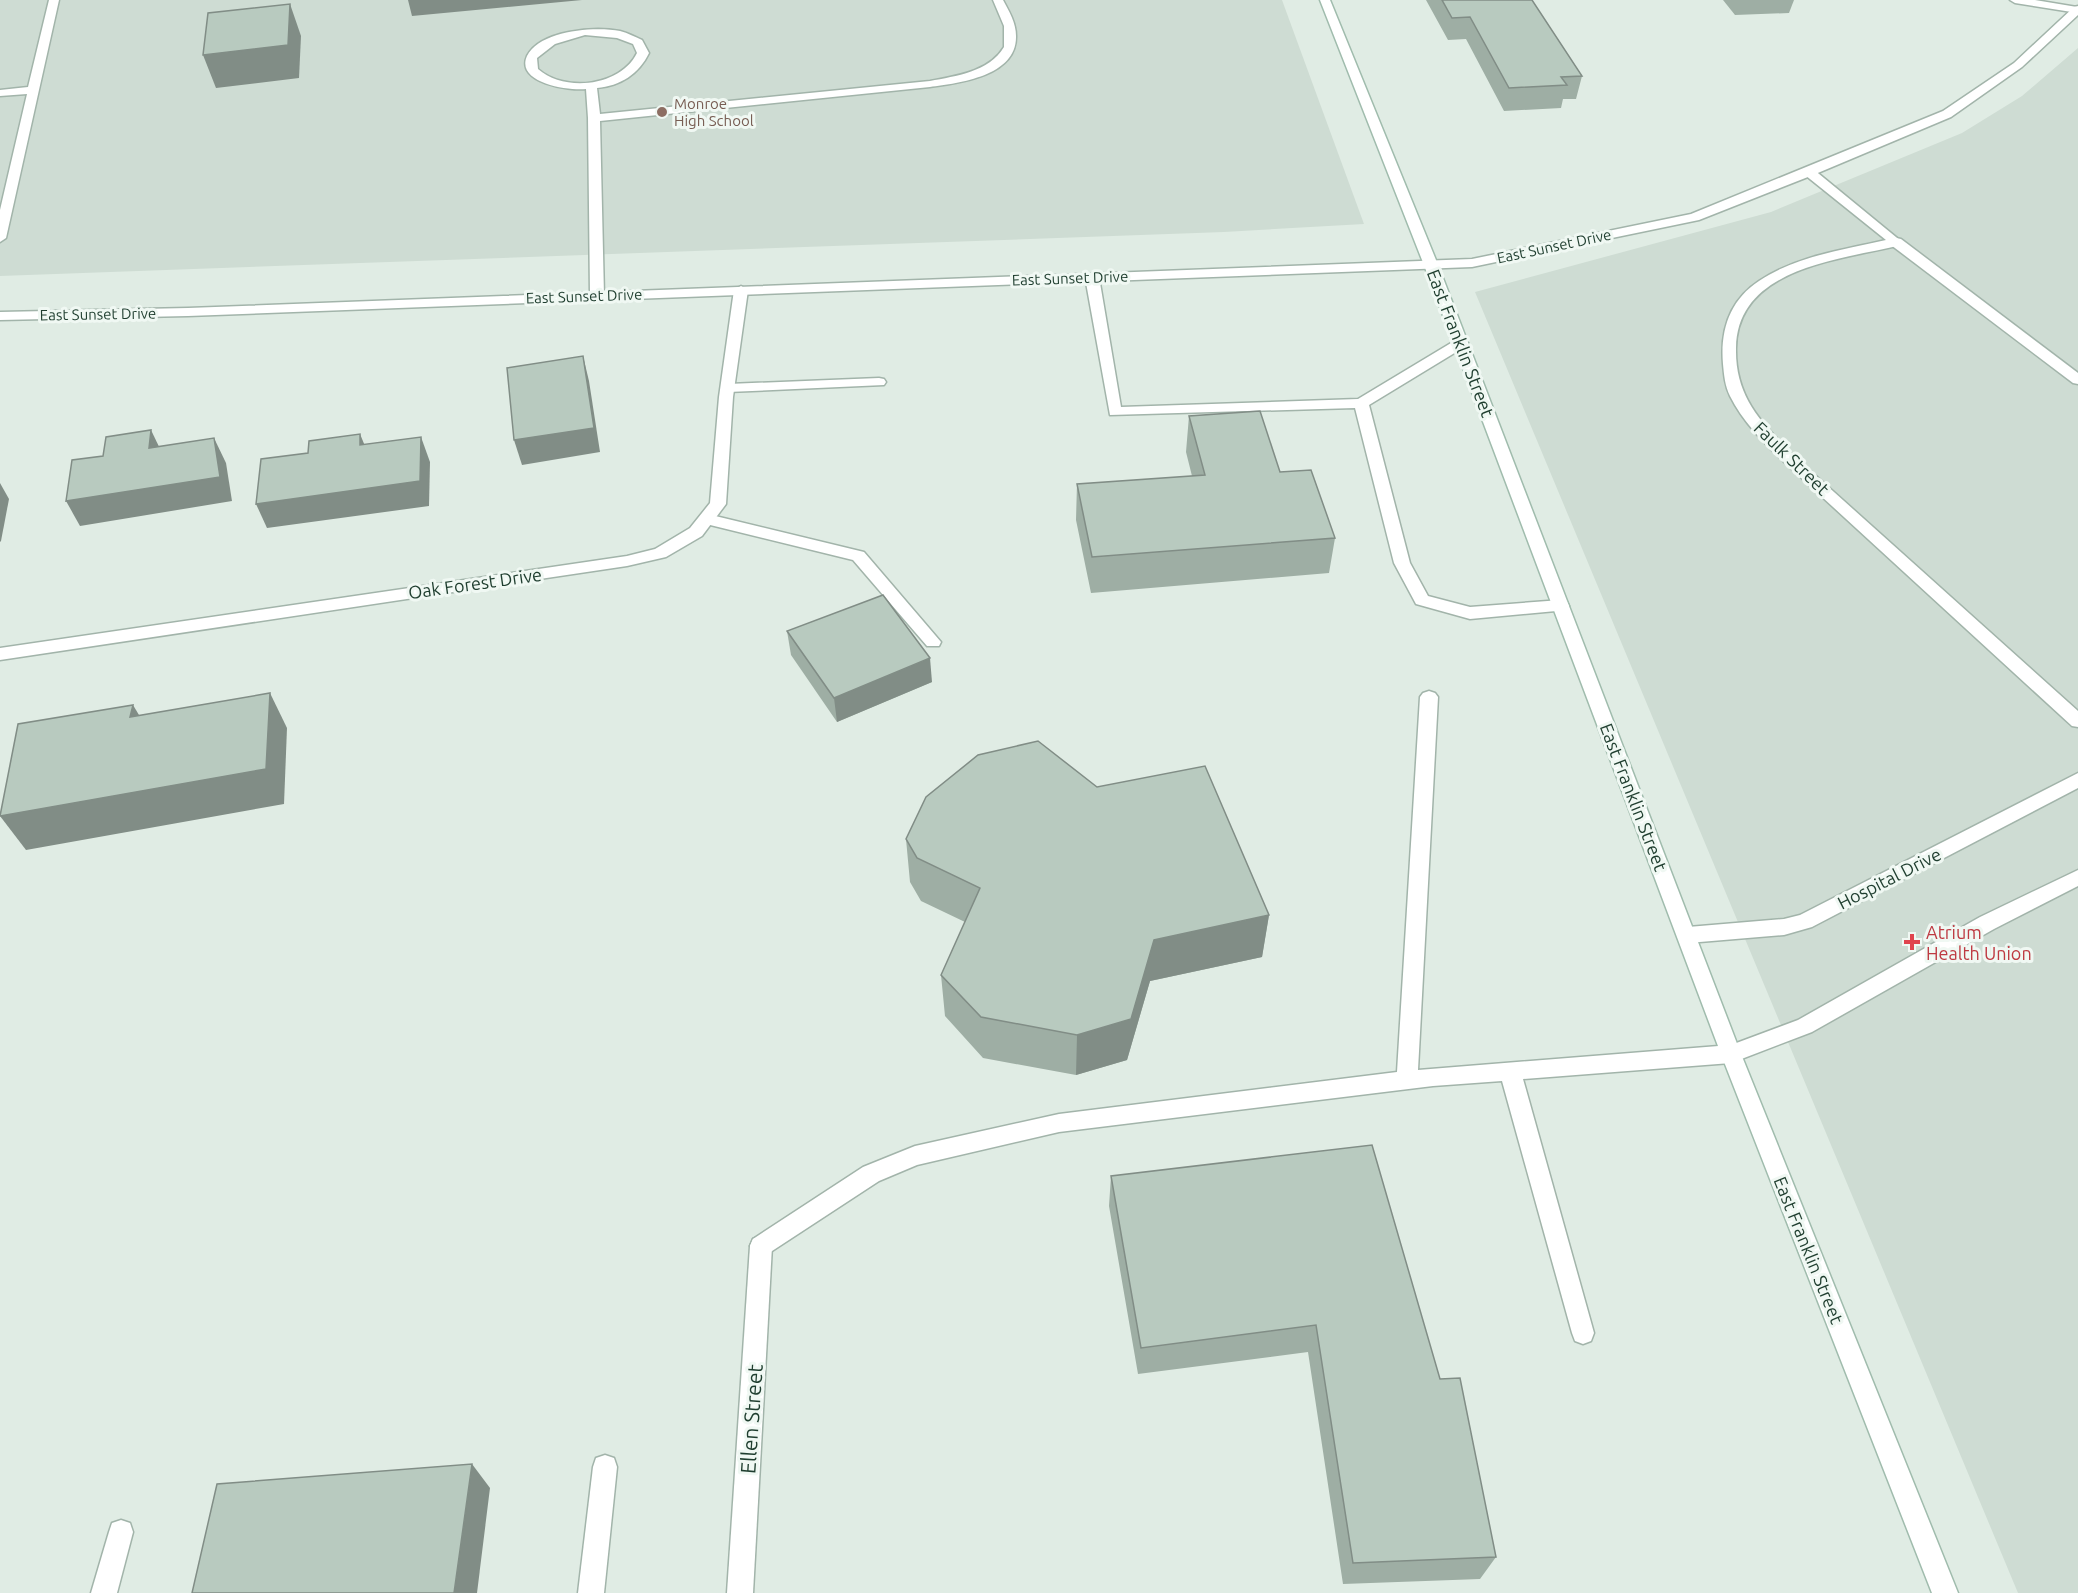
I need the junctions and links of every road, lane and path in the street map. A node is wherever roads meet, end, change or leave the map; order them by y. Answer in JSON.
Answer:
{"nodes":[{"id":1,"x":998,"y":0,"type":"edge"},
{"id":2,"x":1324,"y":0,"type":"edge"},
{"id":3,"x":2016,"y":0,"type":"edge"},
{"id":4,"x":56,"y":2,"type":"edge"},
{"id":5,"x":2078,"y":10,"type":"edge"},
{"id":6,"x":591,"y":85,"type":"junction"},
{"id":7,"x":34,"y":90,"type":"junction"},
{"id":8,"x":0,"y":93,"type":"edge"},
{"id":9,"x":594,"y":118,"type":"junction"},
{"id":10,"x":1809,"y":172,"type":"junction"},
{"id":11,"x":0,"y":238,"type":"edge"},
{"id":12,"x":1896,"y":242,"type":"junction"},
{"id":13,"x":1431,"y":265,"type":"junction"},
{"id":14,"x":1092,"y":277,"type":"junction"},
{"id":15,"x":741,"y":290,"type":"junction"},
{"id":16,"x":597,"y":296,"type":"junction"},
{"id":17,"x":0,"y":316,"type":"edge"},
{"id":18,"x":1461,"y":343,"type":"junction"},
{"id":19,"x":2078,"y":380,"type":"edge"},
{"id":20,"x":879,"y":382,"type":"dead end"},
{"id":21,"x":728,"y":388,"type":"junction"},
{"id":22,"x":1361,"y":403,"type":"junction"},
{"id":23,"x":707,"y":519,"type":"junction"},
{"id":24,"x":1561,"y":606,"type":"junction"},
{"id":25,"x":933,"y":642,"type":"dead end"},
{"id":26,"x":0,"y":654,"type":"edge"},
{"id":27,"x":1429,"y":697,"type":"dead end"},
{"id":28,"x":2078,"y":721,"type":"edge"},
{"id":29,"x":2078,"y":780,"type":"edge"},
{"id":30,"x":2078,"y":877,"type":"edge"},
{"id":31,"x":1688,"y":935,"type":"junction"},
{"id":32,"x":1731,"y":1054,"type":"junction"},
{"id":33,"x":1510,"y":1071,"type":"junction"},
{"id":34,"x":1407,"y":1081,"type":"junction"},
{"id":35,"x":1583,"y":1334,"type":"dead end"},
{"id":36,"x":605,"y":1467,"type":"dead end"},
{"id":37,"x":121,"y":1532,"type":"dead end"},
{"id":38,"x":104,"y":1593,"type":"edge"},
{"id":39,"x":591,"y":1593,"type":"edge"},
{"id":40,"x":740,"y":1593,"type":"edge"},
{"id":41,"x":1945,"y":1593,"type":"edge"}],
"edges":[{"from":1,"to":9,"type":"street"},
{"from":2,"to":13,"type":"street","name":"East Franklin Street"},
{"from":3,"to":5,"type":"street"},
{"from":4,"to":7,"type":"street"},
{"from":5,"to":10,"type":"street","name":"East Sunset Drive"},
{"from":6,"to":6,"type":"street"},
{"from":6,"to":9,"type":"street"},
{"from":7,"to":8,"type":"street"},
{"from":7,"to":11,"type":"street"},
{"from":9,"to":16,"type":"street"},
{"from":10,"to":12,"type":"street"},
{"from":10,"to":13,"type":"street","name":"East Sunset Drive"},
{"from":12,"to":19,"type":"street"},
{"from":12,"to":28,"type":"street","name":"Faulk Street"},
{"from":13,"to":14,"type":"street","name":"East Sunset Drive"},
{"from":13,"to":18,"type":"street","name":"East Franklin Street"},
{"from":14,"to":15,"type":"street","name":"East Sunset Drive"},
{"from":14,"to":22,"type":"street"},
{"from":15,"to":16,"type":"street","name":"East Sunset Drive"},
{"from":15,"to":21,"type":"street","name":"Oak Forest Drive"},
{"from":16,"to":17,"type":"street","name":"East Sunset Drive"},
{"from":18,"to":22,"type":"street"},
{"from":18,"to":24,"type":"street","name":"East Franklin Street"},
{"from":20,"to":21,"type":"street"},
{"from":21,"to":23,"type":"street","name":"Oak Forest Drive"},
{"from":22,"to":24,"type":"street"},
{"from":23,"to":25,"type":"street"},
{"from":23,"to":26,"type":"street","name":"Oak Forest Drive"},
{"from":24,"to":31,"type":"street","name":"East Franklin Street"},
{"from":27,"to":34,"type":"street"},
{"from":29,"to":31,"type":"street","name":"Hospital Drive"},
{"from":30,"to":32,"type":"street"},
{"from":31,"to":32,"type":"street","name":"East Franklin Street"},
{"from":32,"to":33,"type":"street"},
{"from":32,"to":41,"type":"street","name":"East Franklin Street"},
{"from":33,"to":34,"type":"street"},
{"from":33,"to":35,"type":"street"},
{"from":34,"to":40,"type":"street","name":"Ellen Street"},
{"from":36,"to":39,"type":"street"},
{"from":37,"to":38,"type":"street"}]}
